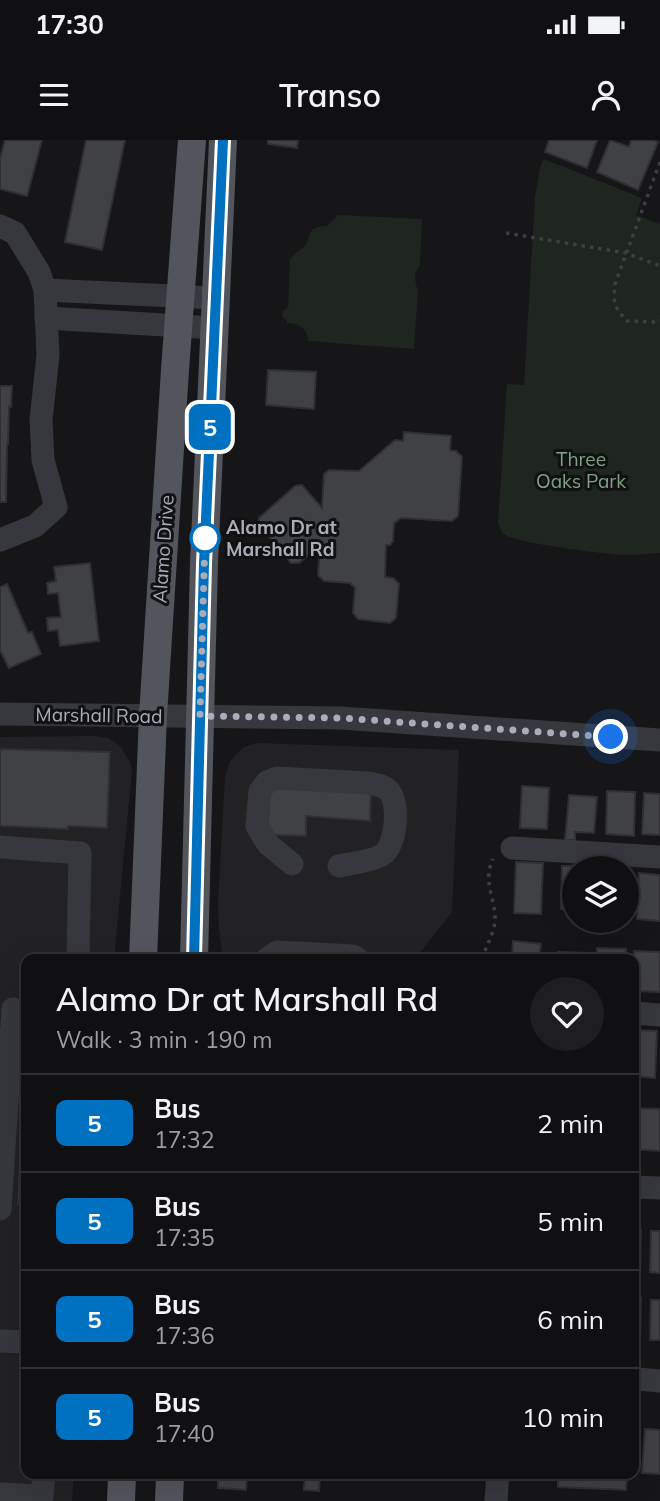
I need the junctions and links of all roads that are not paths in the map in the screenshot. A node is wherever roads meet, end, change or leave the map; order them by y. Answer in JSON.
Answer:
{"nodes":[{"id":1,"x":191,"y":140,"type":"edge"},
{"id":2,"x":223,"y":140,"type":"edge"},
{"id":3,"x":0,"y":226,"type":"edge"},
{"id":4,"x":45,"y":290,"type":"junction"},
{"id":5,"x":180,"y":296,"type":"junction"},
{"id":6,"x":216,"y":298,"type":"junction"},
{"id":7,"x":46,"y":318,"type":"junction"},
{"id":8,"x":178,"y":324,"type":"junction"},
{"id":9,"x":215,"y":327,"type":"junction"},
{"id":10,"x":0,"y":540,"type":"edge"},
{"id":11,"x":0,"y":714,"type":"edge"},
{"id":12,"x":153,"y":716,"type":"junction"},
{"id":13,"x":200,"y":716,"type":"junction"},
{"id":14,"x":660,"y":740,"type":"edge"},
{"id":15,"x":0,"y":847,"type":"edge"},
{"id":16,"x":512,"y":848,"type":"road end"},
{"id":17,"x":660,"y":857,"type":"edge"},
{"id":18,"x":292,"y":864,"type":"dead end"},
{"id":19,"x":339,"y":866,"type":"dead end"},
{"id":20,"x":78,"y":954,"type":"edge"},
{"id":21,"x":143,"y":954,"type":"edge"},
{"id":22,"x":194,"y":954,"type":"edge"},
{"id":23,"x":274,"y":954,"type":"edge"},
{"id":24,"x":315,"y":954,"type":"edge"},
{"id":25,"x":13,"y":1009,"type":"edge"},
{"id":26,"x":639,"y":1013,"type":"edge"},
{"id":27,"x":660,"y":1015,"type":"edge"},
{"id":28,"x":16,"y":1121,"type":"edge"},
{"id":29,"x":639,"y":1187,"type":"edge"},
{"id":30,"x":660,"y":1188,"type":"edge"},
{"id":31,"x":0,"y":1209,"type":"edge"},
{"id":32,"x":0,"y":1341,"type":"edge"},
{"id":33,"x":21,"y":1342,"type":"edge"},
{"id":34,"x":639,"y":1379,"type":"edge"},
{"id":35,"x":660,"y":1381,"type":"edge"},
{"id":36,"x":122,"y":1479,"type":"edge"},
{"id":37,"x":170,"y":1479,"type":"edge"},
{"id":38,"x":498,"y":1479,"type":"edge"},
{"id":39,"x":43,"y":1490,"type":"edge"},
{"id":40,"x":0,"y":1494,"type":"edge"},
{"id":41,"x":121,"y":1501,"type":"edge"},
{"id":42,"x":169,"y":1501,"type":"edge"},
{"id":43,"x":496,"y":1501,"type":"edge"}],
"edges":[{"from":1,"to":5,"type":"main road","name":"Alamo Drive"},
{"from":2,"to":6,"type":"main road","name":"Alamo Drive"},
{"from":3,"to":4,"type":"street"},
{"from":4,"to":5,"type":"street"},
{"from":4,"to":7,"type":"street"},
{"from":5,"to":6,"type":"street"},
{"from":5,"to":8,"type":"main road","name":"Alamo Drive"},
{"from":6,"to":9,"type":"main road","name":"Alamo Drive"},
{"from":7,"to":8,"type":"street"},
{"from":7,"to":10,"type":"street"},
{"from":8,"to":9,"type":"street"},
{"from":8,"to":12,"type":"main road","name":"Alamo Drive"},
{"from":9,"to":13,"type":"main road","name":"Alamo Drive"},
{"from":11,"to":12,"type":"street","name":"Marshall Road"},
{"from":12,"to":13,"type":"street","name":"Marshall Road"},
{"from":12,"to":21,"type":"main road","name":"Alamo Drive"},
{"from":13,"to":14,"type":"street","name":"Marshall Road"},
{"from":13,"to":22,"type":"main road","name":"Alamo Drive"},
{"from":15,"to":20,"type":"street"},
{"from":16,"to":17,"type":"street"},
{"from":18,"to":19,"type":"street"},
{"from":23,"to":24,"type":"street"},
{"from":25,"to":28,"type":"street"},
{"from":26,"to":27,"type":"street"},
{"from":28,"to":31,"type":"street"},
{"from":29,"to":30,"type":"street"},
{"from":32,"to":33,"type":"street"},
{"from":34,"to":35,"type":"street"},
{"from":36,"to":41,"type":"main road"},
{"from":37,"to":42,"type":"main road"},
{"from":38,"to":43,"type":"street"},
{"from":39,"to":40,"type":"street"}]}
